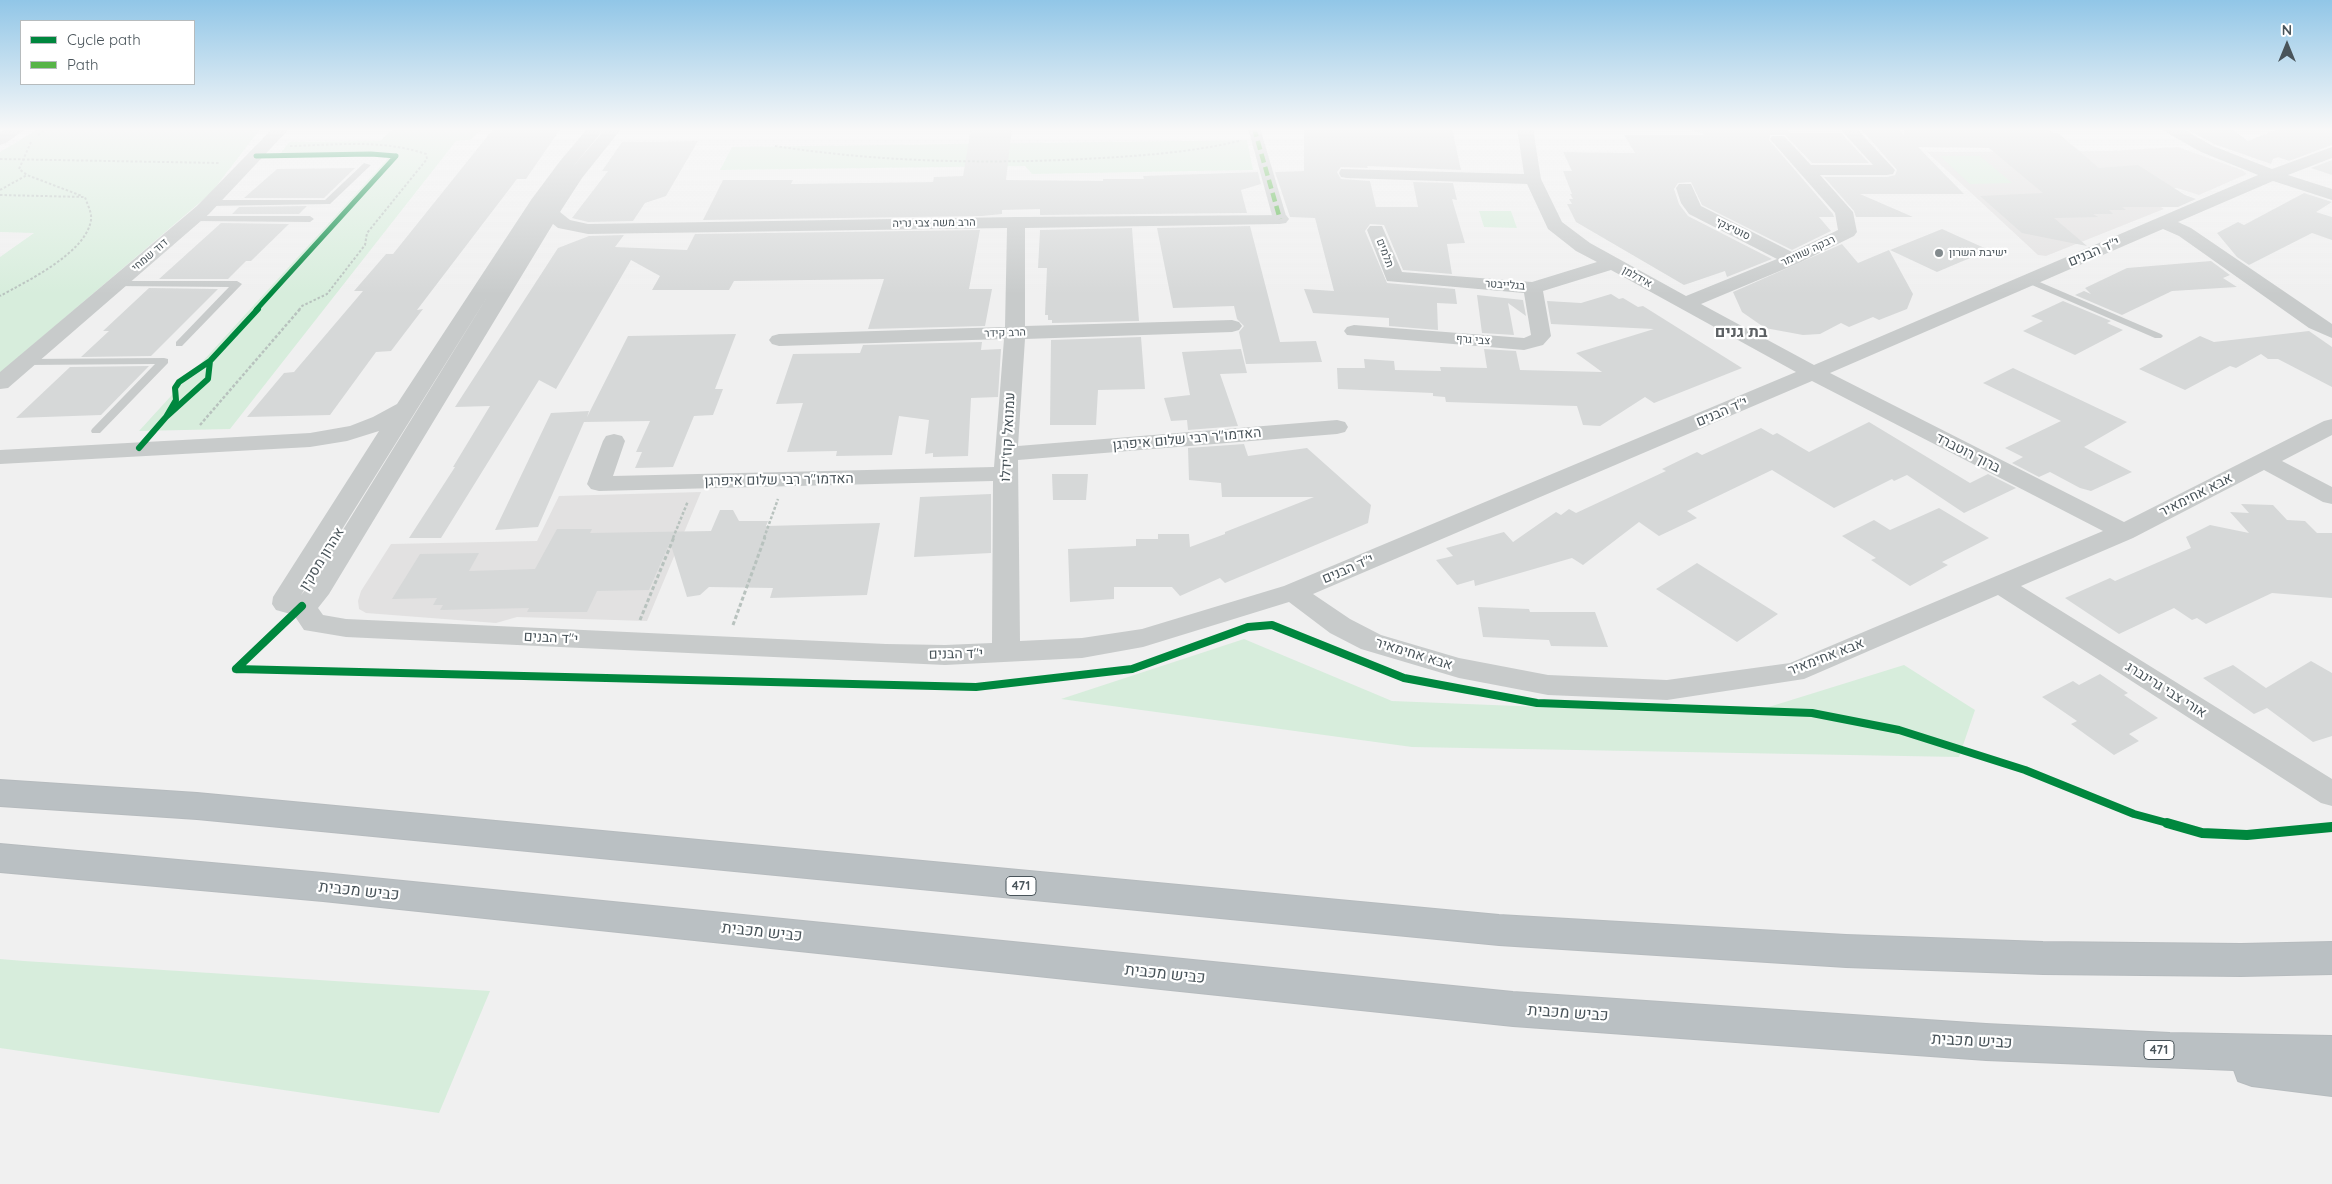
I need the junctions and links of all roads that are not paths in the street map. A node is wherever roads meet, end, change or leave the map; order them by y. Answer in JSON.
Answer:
{"nodes":[{"id":1,"x":229,"y":183,"type":"edge"},
{"id":2,"x":347,"y":183,"type":"edge"},
{"id":3,"x":554,"y":183,"type":"edge"},
{"id":4,"x":571,"y":183,"type":"edge"},
{"id":5,"x":1270,"y":183,"type":"edge"},
{"id":6,"x":1535,"y":183,"type":"edge"},
{"id":7,"x":1817,"y":183,"type":"edge"},
{"id":8,"x":2254,"y":183,"type":"edge"},
{"id":9,"x":2299,"y":183,"type":"edge"},
{"id":10,"x":1685,"y":188,"type":"dead end"},
{"id":11,"x":2332,"y":194,"type":"edge"},
{"id":12,"x":210,"y":203,"type":"junction"},
{"id":13,"x":551,"y":213,"type":"junction"},
{"id":14,"x":193,"y":219,"type":"junction"},
{"id":15,"x":310,"y":219,"type":"dead end"},
{"id":16,"x":1280,"y":219,"type":"joint"},
{"id":17,"x":1016,"y":222,"type":"junction"},
{"id":18,"x":2163,"y":222,"type":"junction"},
{"id":19,"x":588,"y":229,"type":"junction"},
{"id":20,"x":1376,"y":230,"type":"dead end"},
{"id":21,"x":526,"y":251,"type":"junction"},
{"id":22,"x":1792,"y":259,"type":"junction"},
{"id":23,"x":1613,"y":263,"type":"junction"},
{"id":24,"x":1394,"y":277,"type":"joint"},
{"id":25,"x":2028,"y":280,"type":"junction"},
{"id":26,"x":116,"y":284,"type":"junction"},
{"id":27,"x":1533,"y":288,"type":"junction"},
{"id":28,"x":1685,"y":303,"type":"junction"},
{"id":29,"x":1232,"y":326,"type":"dead end"},
{"id":30,"x":1354,"y":331,"type":"dead end"},
{"id":31,"x":2332,"y":332,"type":"edge"},
{"id":32,"x":1015,"y":333,"type":"junction"},
{"id":33,"x":2158,"y":336,"type":"dead end"},
{"id":34,"x":779,"y":340,"type":"dead end"},
{"id":35,"x":179,"y":344,"type":"dead end"},
{"id":36,"x":1813,"y":374,"type":"junction"},
{"id":37,"x":9,"y":375,"type":"edge"},
{"id":38,"x":406,"y":406,"type":"junction"},
{"id":39,"x":2332,"y":426,"type":"edge"},
{"id":40,"x":1337,"y":427,"type":"dead end"},
{"id":41,"x":96,"y":431,"type":"dead end"},
{"id":42,"x":310,"y":440,"type":"junction"},
{"id":43,"x":614,"y":441,"type":"dead end"},
{"id":44,"x":0,"y":449,"type":"edge"},
{"id":45,"x":39,"y":453,"type":"junction"},
{"id":46,"x":0,"y":456,"type":"edge"},
{"id":47,"x":372,"y":460,"type":"junction"},
{"id":48,"x":2264,"y":461,"type":"junction"},
{"id":49,"x":1006,"y":464,"type":"junction"},
{"id":50,"x":2332,"y":497,"type":"edge"},
{"id":51,"x":2124,"y":532,"type":"junction"},
{"id":52,"x":2001,"y":585,"type":"junction"},
{"id":53,"x":1293,"y":592,"type":"junction"},
{"id":54,"x":302,"y":606,"type":"junction"},
{"id":55,"x":1006,"y":652,"type":"junction"},
{"id":56,"x":0,"y":793,"type":"edge"},
{"id":57,"x":2332,"y":794,"type":"edge"},
{"id":58,"x":0,"y":858,"type":"edge"},
{"id":59,"x":2332,"y":948,"type":"edge"},
{"id":60,"x":2332,"y":958,"type":"edge"},
{"id":61,"x":2241,"y":960,"type":"junction"},
{"id":62,"x":2049,"y":1044,"type":"junction"},
{"id":63,"x":2332,"y":1054,"type":"edge"},
{"id":64,"x":2332,"y":1078,"type":"edge"}],
"edges":[{"from":1,"to":12,"type":"street","name":"דוד שמחי"},
{"from":2,"to":12,"type":"lane"},
{"from":3,"to":38,"type":"street","name":"אהרון מסקין"},
{"from":4,"to":13,"type":"street","name":"אהרון מסקין"},
{"from":5,"to":16,"type":"street"},
{"from":6,"to":23,"type":"street","name":"אידלמן"},
{"from":7,"to":22,"type":"street","name":"רבקה שווימר"},
{"from":8,"to":18,"type":"street","name":"י\"ד הבנים"},
{"from":9,"to":11,"type":"street"},
{"from":10,"to":22,"type":"street","name":"סוטיצקי"},
{"from":12,"to":14,"type":"street","name":"דוד שמחי"},
{"from":13,"to":19,"type":"street","name":"הרב משה צבי נריה"},
{"from":13,"to":21,"type":"street","name":"אהרון מסקין"},
{"from":14,"to":15,"type":"lane"},
{"from":14,"to":26,"type":"street","name":"דוד שמחי"},
{"from":16,"to":17,"type":"street","name":"הרב משה צבי נריה"},
{"from":17,"to":19,"type":"street","name":"הרב משה צבי נריה"},
{"from":17,"to":32,"type":"street","name":"עמנואל קוז'ידלו"},
{"from":18,"to":25,"type":"street","name":"י\"ד הבנים"},
{"from":18,"to":31,"type":"street"},
{"from":19,"to":21,"type":"street","name":"הרב משה צבי נריה"},
{"from":20,"to":24,"type":"street","name":"תלמים"},
{"from":21,"to":54,"type":"street","name":"אהרון מסקין"},
{"from":22,"to":28,"type":"street","name":"רבקה שווימר"},
{"from":23,"to":27,"type":"street","name":"בגלייבטר"},
{"from":23,"to":28,"type":"street","name":"אידלמן"},
{"from":24,"to":27,"type":"street","name":"בגלייבטר"},
{"from":25,"to":33,"type":"lane"},
{"from":25,"to":36,"type":"street","name":"י\"ד הבנים"},
{"from":26,"to":35,"type":"lane"},
{"from":26,"to":37,"type":"street","name":"דוד שמחי"},
{"from":27,"to":30,"type":"street","name":"צבי גרף"},
{"from":28,"to":36,"type":"street","name":"אידלמן"},
{"from":29,"to":32,"type":"street","name":"הרב קידר"},
{"from":32,"to":34,"type":"street","name":"הרב קידר"},
{"from":32,"to":49,"type":"street","name":"עמנואל קוז'ידלו"},
{"from":36,"to":51,"type":"street","name":"ברוך רוטברד"},
{"from":36,"to":53,"type":"street","name":"י\"ד הבנים"},
{"from":37,"to":41,"type":"lane"},
{"from":38,"to":42,"type":"street"},
{"from":38,"to":47,"type":"street","name":"אהרון מסקין"},
{"from":39,"to":48,"type":"street","name":"אבא אחימאיר"},
{"from":40,"to":49,"type":"street","name":"האדמו\"ר רבי שלום איפרגן"},
{"from":42,"to":45,"type":"street"},
{"from":42,"to":47,"type":"street"},
{"from":43,"to":49,"type":"street","name":"האדמו\"ר רבי שלום איפרגן"},
{"from":44,"to":45,"type":"street"},
{"from":45,"to":46,"type":"street"},
{"from":47,"to":54,"type":"street","name":"אהרון מסקין"},
{"from":48,"to":50,"type":"street"},
{"from":48,"to":51,"type":"street","name":"אבא אחימאיר"},
{"from":49,"to":55,"type":"street","name":"עמנואל קוז'ידלו"},
{"from":51,"to":52,"type":"street","name":"אבא אחימאיר"},
{"from":52,"to":53,"type":"street","name":"אבא אחימאיר"},
{"from":52,"to":57,"type":"street","name":"אורי צבי גרינברג"},
{"from":53,"to":55,"type":"street","name":"י\"ד הבנים"},
{"from":54,"to":55,"type":"street","name":"י\"ד הבנים"},
{"from":56,"to":61,"type":"highway","number":"471"},
{"from":58,"to":62,"type":"highway","name":"כביש מכבית","number":"471"},
{"from":59,"to":61,"type":"highway"},
{"from":60,"to":61,"type":"highway","number":"471"},
{"from":62,"to":63,"type":"highway","name":"כביש מכבית","number":"471"},
{"from":62,"to":64,"type":"highway"}]}
